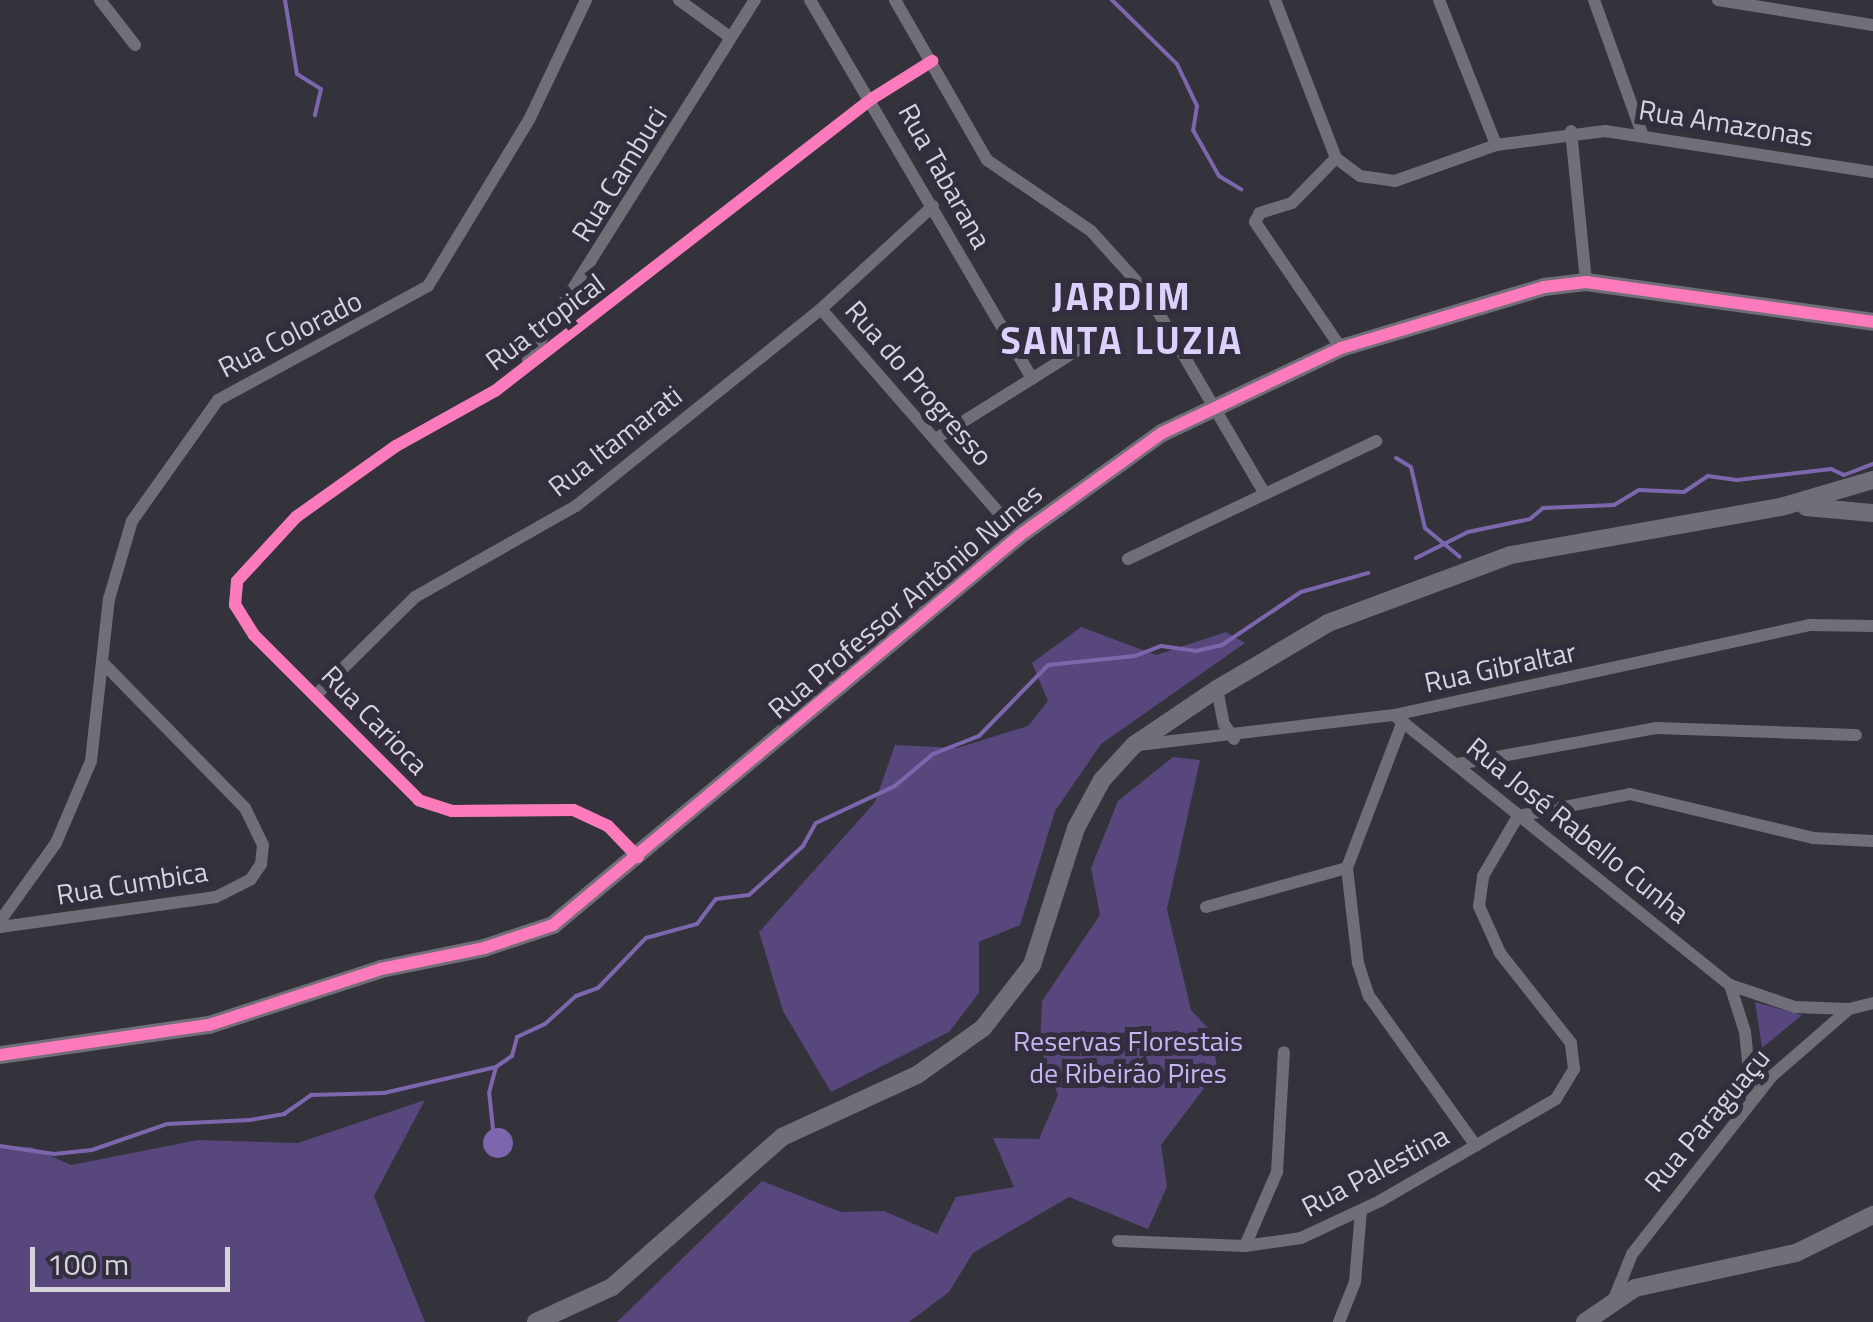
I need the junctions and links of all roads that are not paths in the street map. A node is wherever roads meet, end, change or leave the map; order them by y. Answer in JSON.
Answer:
{"nodes":[{"id":1,"x":100,"y":0,"type":"edge"},
{"id":2,"x":586,"y":0,"type":"edge"},
{"id":3,"x":679,"y":0,"type":"edge"},
{"id":4,"x":755,"y":0,"type":"edge"},
{"id":5,"x":810,"y":0,"type":"edge"},
{"id":6,"x":894,"y":0,"type":"edge"},
{"id":7,"x":1275,"y":0,"type":"edge"},
{"id":8,"x":1439,"y":0,"type":"edge"},
{"id":9,"x":1594,"y":0,"type":"edge"},
{"id":10,"x":1718,"y":0,"type":"edge"},
{"id":11,"x":1873,"y":25,"type":"edge"},
{"id":12,"x":730,"y":37,"type":"junction"},
{"id":13,"x":135,"y":45,"type":"dead end"},
{"id":14,"x":932,"y":61,"type":"junction"},
{"id":15,"x":872,"y":98,"type":"junction"},
{"id":16,"x":1570,"y":131,"type":"junction"},
{"id":17,"x":1642,"y":134,"type":"junction"},
{"id":18,"x":1496,"y":145,"type":"junction"},
{"id":19,"x":1336,"y":158,"type":"junction"},
{"id":20,"x":1873,"y":172,"type":"edge"},
{"id":21,"x":933,"y":206,"type":"junction"},
{"id":22,"x":1586,"y":282,"type":"junction"},
{"id":23,"x":821,"y":309,"type":"junction"},
{"id":24,"x":1873,"y":322,"type":"edge"},
{"id":25,"x":1341,"y":348,"type":"junction"},
{"id":26,"x":1078,"y":350,"type":"dead end"},
{"id":27,"x":521,"y":371,"type":"junction"},
{"id":28,"x":1032,"y":379,"type":"junction"},
{"id":29,"x":1216,"y":402,"type":"junction"},
{"id":30,"x":936,"y":438,"type":"junction"},
{"id":31,"x":1376,"y":441,"type":"dead end"},
{"id":32,"x":1873,"y":480,"type":"edge"},
{"id":33,"x":1265,"y":494,"type":"junction"},
{"id":34,"x":1781,"y":507,"type":"junction"},
{"id":35,"x":1873,"y":512,"type":"edge"},
{"id":36,"x":1019,"y":536,"type":"junction"},
{"id":37,"x":1128,"y":559,"type":"dead end"},
{"id":38,"x":1873,"y":626,"type":"edge"},
{"id":39,"x":254,"y":635,"type":"joint"},
{"id":40,"x":102,"y":662,"type":"junction"},
{"id":41,"x":1217,"y":689,"type":"junction"},
{"id":42,"x":316,"y":695,"type":"junction"},
{"id":43,"x":1398,"y":718,"type":"junction"},
{"id":44,"x":1856,"y":735,"type":"dead end"},
{"id":45,"x":1234,"y":738,"type":"junction"},
{"id":46,"x":1134,"y":745,"type":"junction"},
{"id":47,"x":1458,"y":764,"type":"junction"},
{"id":48,"x":1518,"y":816,"type":"junction"},
{"id":49,"x":1873,"y":841,"type":"edge"},
{"id":50,"x":638,"y":857,"type":"junction"},
{"id":51,"x":1347,"y":868,"type":"junction"},
{"id":52,"x":1206,"y":907,"type":"dead end"},
{"id":53,"x":0,"y":924,"type":"edge"},
{"id":54,"x":1730,"y":985,"type":"junction"},
{"id":55,"x":1873,"y":1003,"type":"edge"},
{"id":56,"x":1848,"y":1010,"type":"junction"},
{"id":57,"x":1284,"y":1052,"type":"dead end"},
{"id":58,"x":0,"y":1055,"type":"edge"},
{"id":59,"x":1752,"y":1100,"type":"junction"},
{"id":60,"x":1476,"y":1146,"type":"junction"},
{"id":61,"x":1361,"y":1211,"type":"junction"},
{"id":62,"x":1873,"y":1215,"type":"edge"},
{"id":63,"x":1118,"y":1240,"type":"dead end"},
{"id":64,"x":1245,"y":1246,"type":"junction"},
{"id":65,"x":1614,"y":1299,"type":"junction"},
{"id":66,"x":536,"y":1322,"type":"edge"},
{"id":67,"x":1339,"y":1322,"type":"edge"},
{"id":68,"x":1586,"y":1322,"type":"edge"}],
"edges":[{"from":1,"to":13,"type":"street"},
{"from":2,"to":40,"type":"street","name":"Rua Colorado"},
{"from":3,"to":12,"type":"street"},
{"from":4,"to":12,"type":"street","name":"Rua Cambuci"},
{"from":5,"to":15,"type":"street","name":"Rua Tabarana"},
{"from":6,"to":14,"type":"street"},
{"from":7,"to":19,"type":"street"},
{"from":8,"to":18,"type":"street"},
{"from":9,"to":17,"type":"street"},
{"from":10,"to":11,"type":"street"},
{"from":12,"to":27,"type":"street","name":"Rua Cambuci"},
{"from":14,"to":15,"type":"street","name":"Rua tropical"},
{"from":14,"to":29,"type":"street"},
{"from":15,"to":21,"type":"street","name":"Rua Tabarana"},
{"from":15,"to":27,"type":"street","name":"Rua tropical"},
{"from":16,"to":17,"type":"street","name":"Rua Amazonas"},
{"from":16,"to":18,"type":"street","name":"Rua Amazonas"},
{"from":16,"to":22,"type":"street"},
{"from":17,"to":20,"type":"street","name":"Rua Amazonas"},
{"from":18,"to":19,"type":"street","name":"Rua Amazonas"},
{"from":19,"to":25,"type":"street"},
{"from":21,"to":23,"type":"street","name":"Rua Itamarati"},
{"from":21,"to":28,"type":"street","name":"Rua Tabarana"},
{"from":22,"to":24,"type":"street","name":"Rua Professor Antônio Nunes"},
{"from":22,"to":25,"type":"street","name":"Rua Professor Antônio Nunes"},
{"from":23,"to":30,"type":"street","name":"Rua do Progresso"},
{"from":23,"to":42,"type":"street","name":"Rua Itamarati"},
{"from":25,"to":29,"type":"street","name":"Rua Professor Antônio Nunes"},
{"from":26,"to":28,"type":"street"},
{"from":27,"to":39,"type":"street","name":"Rua tropical"},
{"from":28,"to":30,"type":"street"},
{"from":29,"to":33,"type":"street"},
{"from":29,"to":36,"type":"street","name":"Rua Professor Antônio Nunes"},
{"from":30,"to":36,"type":"street","name":"Rua do Progresso"},
{"from":31,"to":33,"type":"street"},
{"from":32,"to":34,"type":"street"},
{"from":33,"to":37,"type":"street"},
{"from":34,"to":35,"type":"street"},
{"from":34,"to":41,"type":"street"},
{"from":36,"to":50,"type":"street","name":"Rua Professor Antônio Nunes"},
{"from":38,"to":43,"type":"street","name":"Rua Gibraltar"},
{"from":39,"to":42,"type":"street","name":"Rua Carioca"},
{"from":40,"to":53,"type":"street","name":"Rua Colorado"},
{"from":40,"to":53,"type":"street","name":"Rua Cumbica"},
{"from":41,"to":45,"type":"street"},
{"from":41,"to":46,"type":"street"},
{"from":42,"to":50,"type":"street","name":"Rua Carioca"},
{"from":43,"to":45,"type":"street","name":"Rua Gibraltar"},
{"from":43,"to":47,"type":"street","name":"Rua José Rabello Cunha"},
{"from":43,"to":51,"type":"street"},
{"from":44,"to":47,"type":"street"},
{"from":45,"to":46,"type":"street","name":"Rua Gibraltar"},
{"from":46,"to":66,"type":"street"},
{"from":47,"to":48,"type":"street","name":"Rua José Rabello Cunha"},
{"from":48,"to":49,"type":"street"},
{"from":48,"to":54,"type":"street","name":"Rua José Rabello Cunha"},
{"from":48,"to":60,"type":"street","name":"Rua Palestina"},
{"from":50,"to":58,"type":"street","name":"Rua Professor Antônio Nunes"},
{"from":51,"to":52,"type":"street"},
{"from":51,"to":60,"type":"street"},
{"from":54,"to":56,"type":"street","name":"Rua José Rabello Cunha"},
{"from":54,"to":59,"type":"street"},
{"from":55,"to":56,"type":"street","name":"Rua Paraguaçu"},
{"from":56,"to":59,"type":"street","name":"Rua Paraguaçu"},
{"from":57,"to":64,"type":"street"},
{"from":59,"to":65,"type":"street","name":"Rua Paraguaçu"},
{"from":60,"to":61,"type":"street","name":"Rua Palestina"},
{"from":61,"to":64,"type":"street","name":"Rua Palestina"},
{"from":61,"to":67,"type":"street"},
{"from":62,"to":65,"type":"street"},
{"from":63,"to":64,"type":"street","name":"Rua Palestina"},
{"from":65,"to":68,"type":"street"}]}
